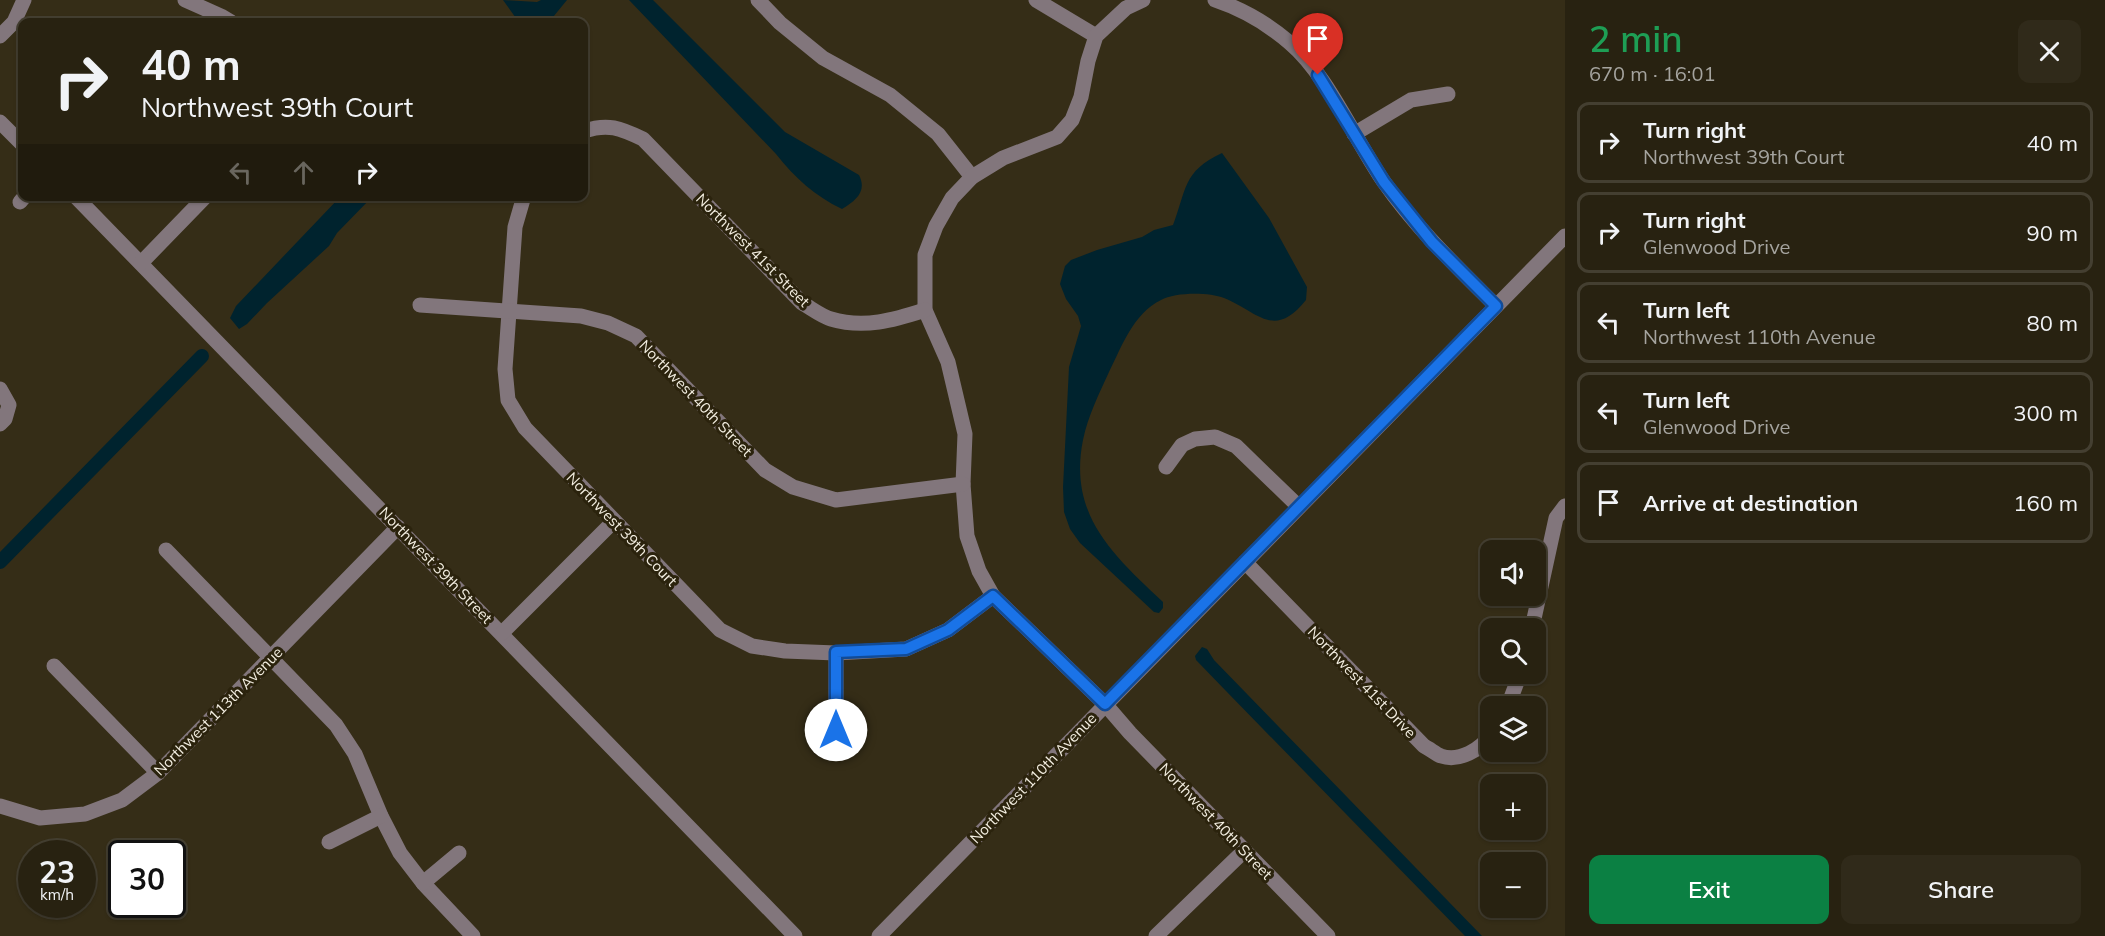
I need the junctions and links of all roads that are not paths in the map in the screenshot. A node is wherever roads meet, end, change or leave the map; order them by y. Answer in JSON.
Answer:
{"nodes":[{"id":1,"x":24,"y":0,"type":"edge"},
{"id":2,"x":185,"y":0,"type":"edge"},
{"id":3,"x":758,"y":0,"type":"edge"},
{"id":4,"x":1036,"y":0,"type":"edge"},
{"id":5,"x":1143,"y":0,"type":"edge"},
{"id":6,"x":1215,"y":0,"type":"edge"},
{"id":7,"x":224,"y":18,"type":"edge"},
{"id":8,"x":0,"y":36,"type":"edge"},
{"id":9,"x":1096,"y":36,"type":"junction"},
{"id":10,"x":1448,"y":94,"type":"dead end"},
{"id":11,"x":0,"y":122,"type":"edge"},
{"id":12,"x":588,"y":130,"type":"edge"},
{"id":13,"x":1354,"y":134,"type":"junction"},
{"id":14,"x":18,"y":140,"type":"edge"},
{"id":15,"x":972,"y":177,"type":"junction"},
{"id":16,"x":80,"y":201,"type":"edge"},
{"id":17,"x":201,"y":201,"type":"edge"},
{"id":18,"x":523,"y":201,"type":"edge"},
{"id":19,"x":1565,"y":236,"type":"edge"},
{"id":20,"x":141,"y":263,"type":"junction"},
{"id":21,"x":420,"y":305,"type":"dead end"},
{"id":22,"x":1496,"y":306,"type":"junction"},
{"id":23,"x":925,"y":310,"type":"junction"},
{"id":24,"x":508,"y":311,"type":"junction"},
{"id":25,"x":0,"y":389,"type":"edge"},
{"id":26,"x":0,"y":424,"type":"edge"},
{"id":27,"x":1166,"y":467,"type":"dead end"},
{"id":28,"x":963,"y":484,"type":"junction"},
{"id":29,"x":1298,"y":506,"type":"junction"},
{"id":30,"x":1565,"y":506,"type":"edge"},
{"id":31,"x":614,"y":521,"type":"junction"},
{"id":32,"x":398,"y":527,"type":"junction"},
{"id":33,"x":166,"y":550,"type":"dead end"},
{"id":34,"x":1546,"y":555,"type":"edge"},
{"id":35,"x":1245,"y":562,"type":"junction"},
{"id":36,"x":993,"y":596,"type":"junction"},
{"id":37,"x":502,"y":633,"type":"junction"},
{"id":38,"x":836,"y":652,"type":"junction"},
{"id":39,"x":270,"y":659,"type":"junction"},
{"id":40,"x":54,"y":666,"type":"dead end"},
{"id":41,"x":1105,"y":704,"type":"junction"},
{"id":42,"x":836,"y":730,"type":"dead end"},
{"id":43,"x":1480,"y":746,"type":"edge"},
{"id":44,"x":158,"y":773,"type":"junction"},
{"id":45,"x":0,"y":806,"type":"edge"},
{"id":46,"x":381,"y":816,"type":"junction"},
{"id":47,"x":329,"y":842,"type":"dead end"},
{"id":48,"x":1245,"y":850,"type":"junction"},
{"id":49,"x":459,"y":854,"type":"dead end"},
{"id":50,"x":423,"y":883,"type":"junction"},
{"id":51,"x":474,"y":936,"type":"edge"},
{"id":52,"x":795,"y":936,"type":"edge"},
{"id":53,"x":879,"y":936,"type":"edge"},
{"id":54,"x":1156,"y":936,"type":"edge"},
{"id":55,"x":1328,"y":936,"type":"edge"}],
"edges":[{"from":1,"to":8,"type":"street"},
{"from":2,"to":7,"type":"street"},
{"from":3,"to":15,"type":"street"},
{"from":4,"to":9,"type":"street"},
{"from":5,"to":9,"type":"street"},
{"from":6,"to":13,"type":"street"},
{"from":9,"to":15,"type":"street"},
{"from":10,"to":13,"type":"street"},
{"from":11,"to":14,"type":"street"},
{"from":12,"to":23,"type":"street","name":"Northwest 41st Street"},
{"from":13,"to":22,"type":"street"},
{"from":15,"to":23,"type":"street"},
{"from":16,"to":20,"type":"street","name":"Northwest 39th Street"},
{"from":17,"to":20,"type":"street"},
{"from":18,"to":24,"type":"street"},
{"from":19,"to":22,"type":"street","name":"Northwest 110th Avenue"},
{"from":20,"to":32,"type":"street","name":"Northwest 39th Street"},
{"from":21,"to":24,"type":"street","name":"Northwest 40th Street"},
{"from":22,"to":29,"type":"street","name":"Northwest 110th Avenue"},
{"from":23,"to":28,"type":"street","name":"Northwest 40th Street"},
{"from":24,"to":28,"type":"street","name":"Northwest 40th Street"},
{"from":24,"to":31,"type":"street","name":"Northwest 39th Court"},
{"from":25,"to":26,"type":"street"},
{"from":27,"to":29,"type":"street"},
{"from":28,"to":36,"type":"street","name":"Northwest 40th Street"},
{"from":29,"to":35,"type":"street","name":"Northwest 110th Avenue"},
{"from":30,"to":34,"type":"street"},
{"from":31,"to":37,"type":"street"},
{"from":31,"to":38,"type":"street","name":"Northwest 39th Court"},
{"from":32,"to":37,"type":"street","name":"Northwest 39th Street"},
{"from":32,"to":39,"type":"street","name":"Northwest 113th Avenue"},
{"from":33,"to":39,"type":"street"},
{"from":35,"to":41,"type":"street","name":"Northwest 110th Avenue"},
{"from":35,"to":43,"type":"street","name":"Northwest 41st Drive"},
{"from":36,"to":38,"type":"street","name":"Northwest 39th Court"},
{"from":36,"to":41,"type":"street","name":"Northwest 40th Street"},
{"from":37,"to":52,"type":"street","name":"Northwest 39th Street"},
{"from":38,"to":42,"type":"street"},
{"from":39,"to":44,"type":"street","name":"Northwest 113th Avenue"},
{"from":39,"to":46,"type":"street"},
{"from":40,"to":44,"type":"street"},
{"from":41,"to":48,"type":"street","name":"Northwest 40th Street"},
{"from":41,"to":53,"type":"street","name":"Northwest 110th Avenue"},
{"from":44,"to":45,"type":"street","name":"Northwest 113th Avenue"},
{"from":46,"to":47,"type":"street"},
{"from":46,"to":50,"type":"street"},
{"from":48,"to":54,"type":"street"},
{"from":48,"to":55,"type":"street","name":"Northwest 40th Street"},
{"from":49,"to":50,"type":"street"},
{"from":50,"to":51,"type":"street"}]}
